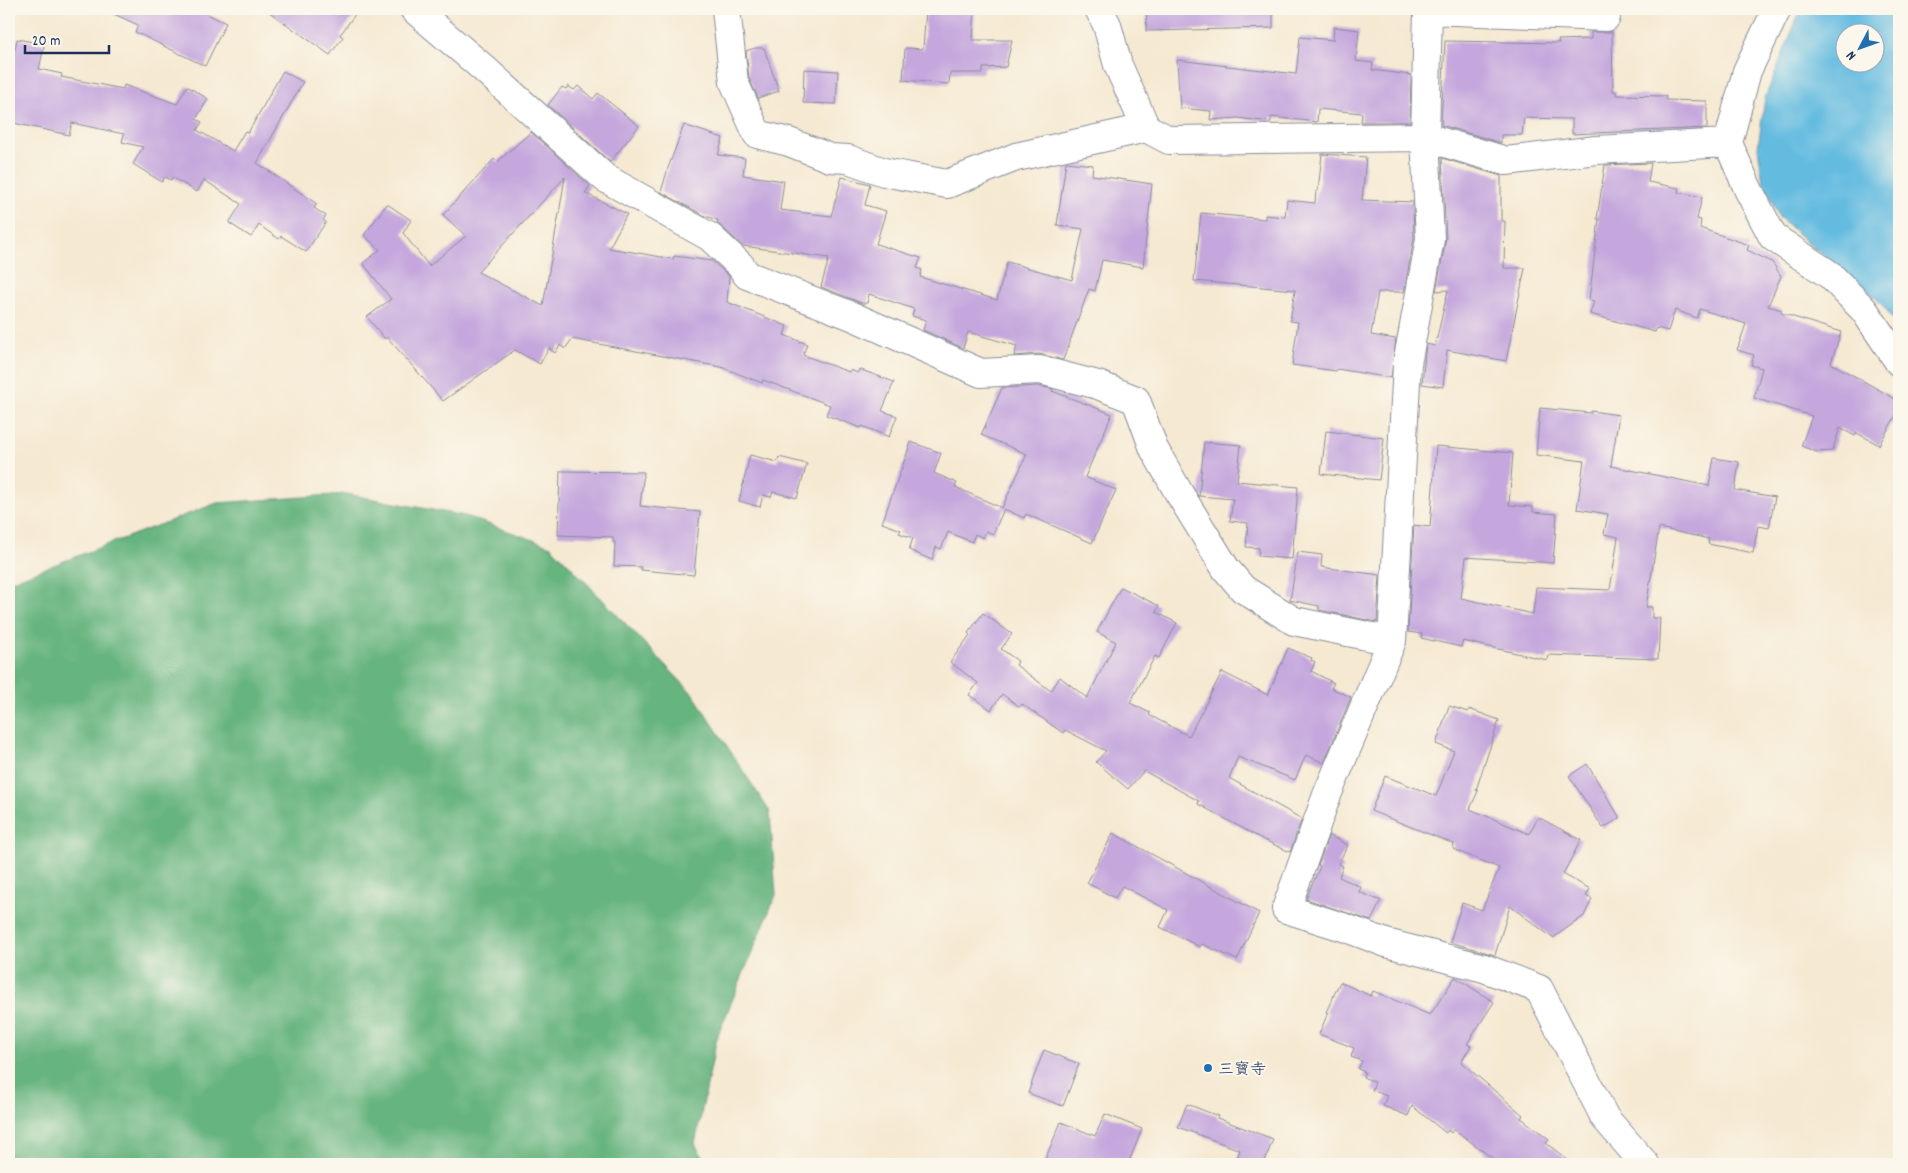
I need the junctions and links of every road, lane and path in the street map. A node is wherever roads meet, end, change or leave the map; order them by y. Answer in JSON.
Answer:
{"nodes":[{"id":1,"x":414,"y":9,"type":"edge"},
{"id":2,"x":726,"y":9,"type":"edge"},
{"id":3,"x":1099,"y":9,"type":"edge"},
{"id":4,"x":1607,"y":9,"type":"edge"},
{"id":5,"x":1777,"y":9,"type":"edge"},
{"id":6,"x":1428,"y":10,"type":"edge"},
{"id":7,"x":1146,"y":128,"type":"junction"},
{"id":8,"x":1425,"y":138,"type":"junction"},
{"id":9,"x":1728,"y":144,"type":"junction"},
{"id":10,"x":1899,"y":362,"type":"edge"},
{"id":11,"x":1392,"y":641,"type":"junction"},
{"id":12,"x":1644,"y":1164,"type":"edge"}],
"edges":[{"from":1,"to":11,"type":"street"},
{"from":2,"to":7,"type":"street"},
{"from":3,"to":7,"type":"street"},
{"from":4,"to":6,"type":"street"},
{"from":5,"to":9,"type":"street"},
{"from":6,"to":8,"type":"street"},
{"from":7,"to":8,"type":"street"},
{"from":8,"to":9,"type":"street"},
{"from":8,"to":11,"type":"street"},
{"from":9,"to":10,"type":"street"},
{"from":11,"to":12,"type":"street"}]}
